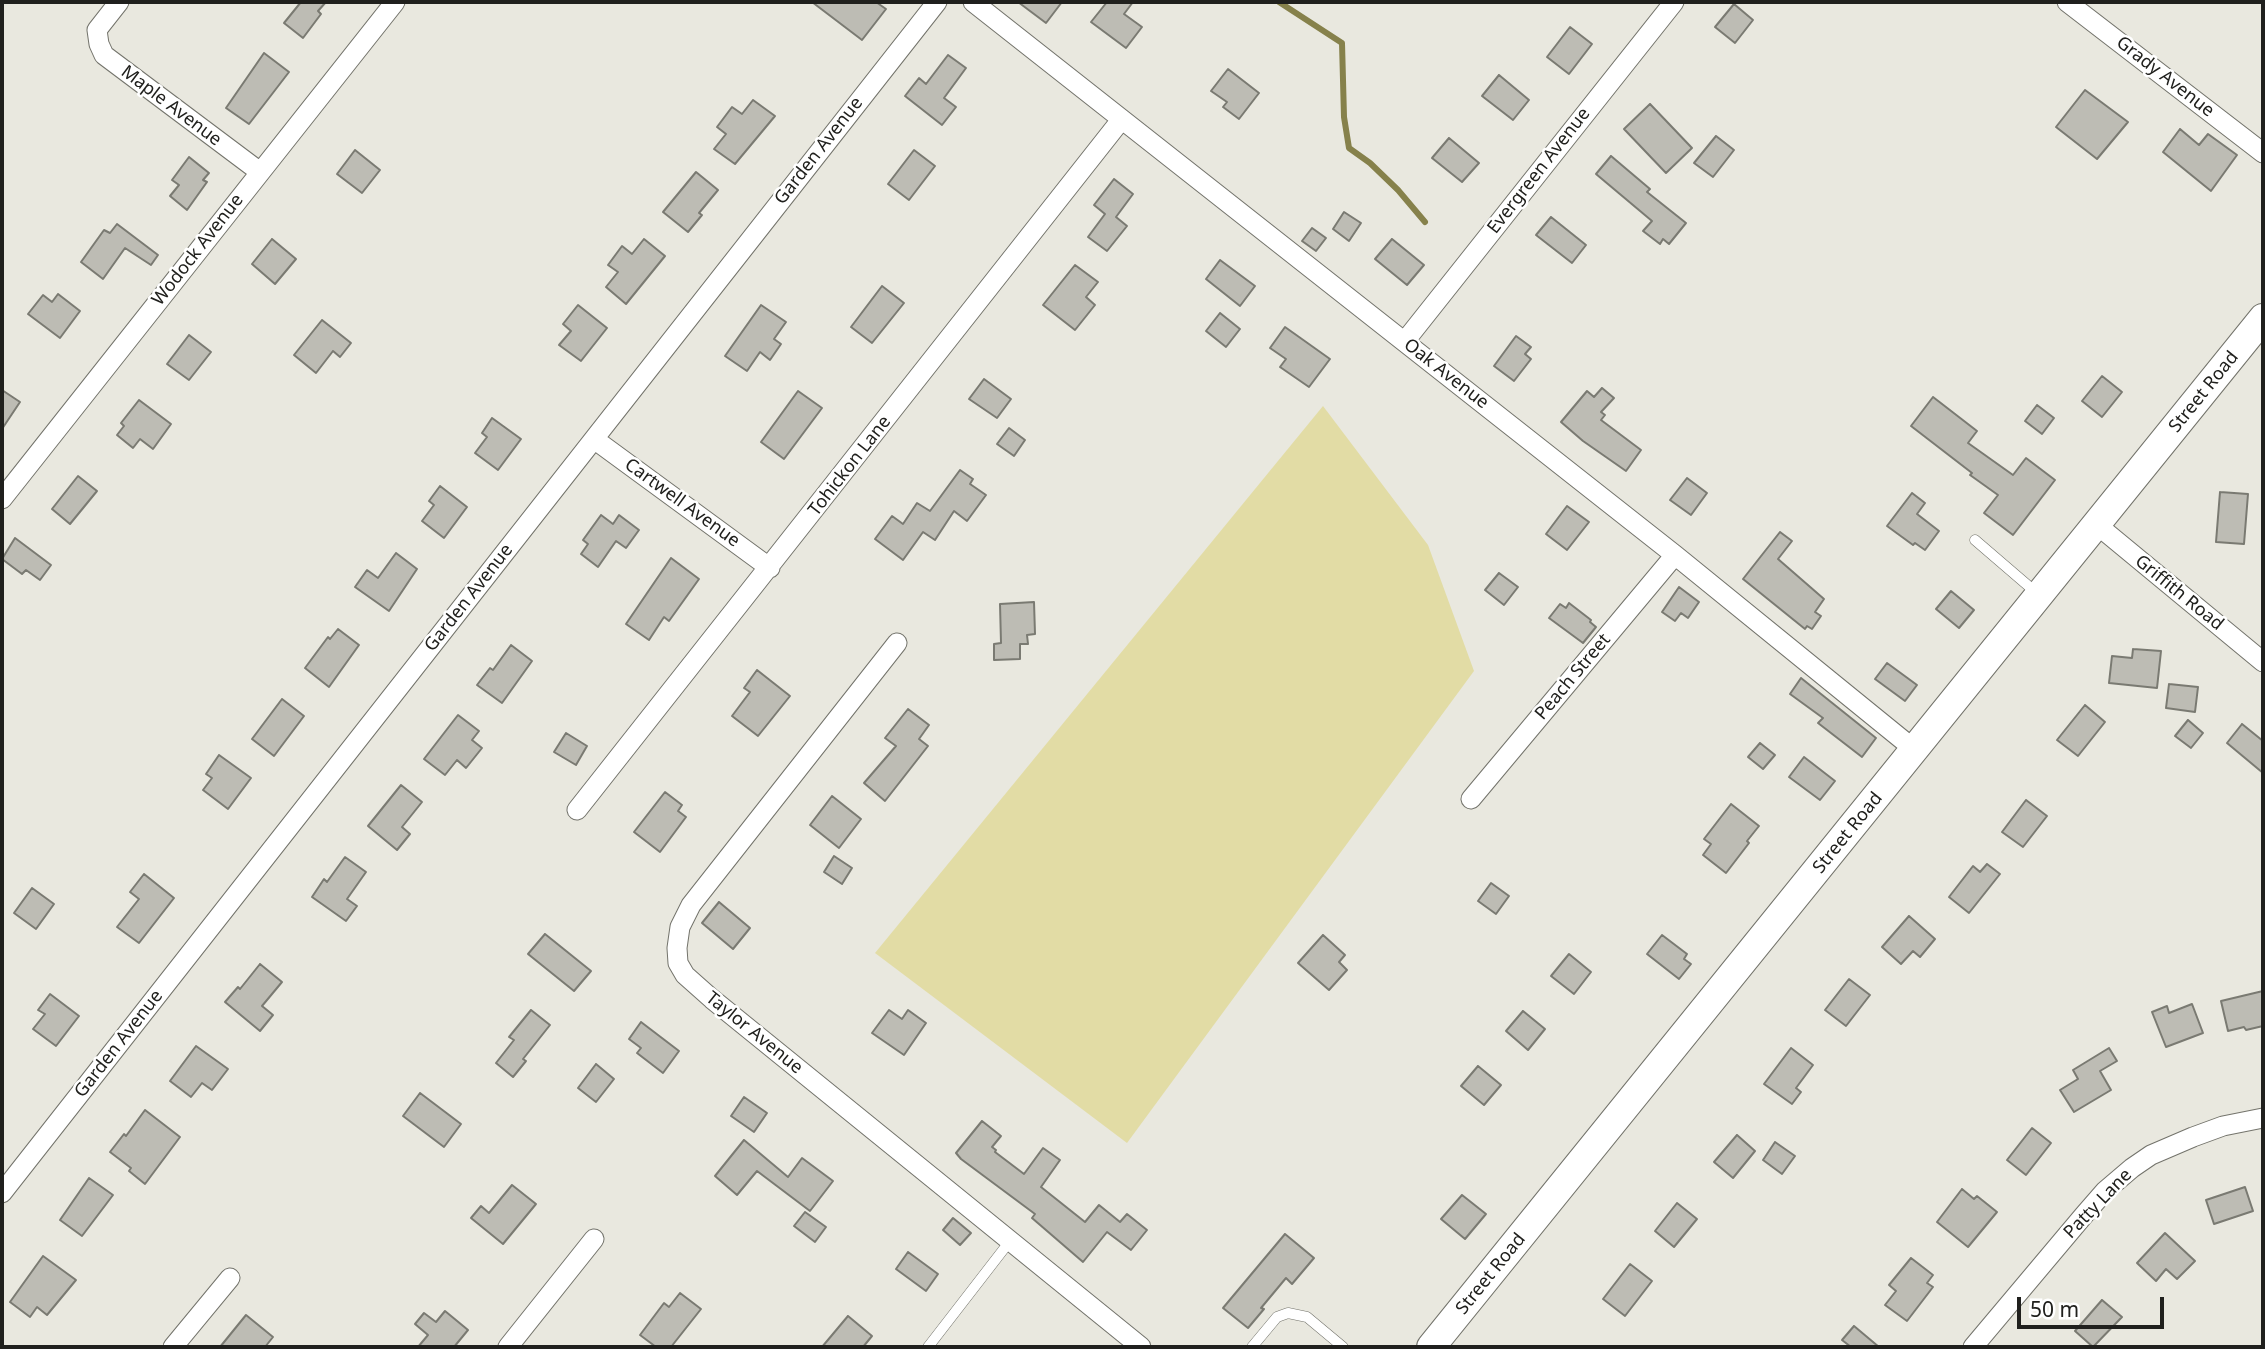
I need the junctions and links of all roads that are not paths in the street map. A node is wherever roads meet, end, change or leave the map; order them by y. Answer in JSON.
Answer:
{"nodes":[{"id":1,"x":119,"y":2,"type":"edge"},
{"id":2,"x":395,"y":2,"type":"edge"},
{"id":3,"x":937,"y":2,"type":"edge"},
{"id":4,"x":973,"y":2,"type":"edge"},
{"id":5,"x":1674,"y":2,"type":"edge"},
{"id":6,"x":2067,"y":2,"type":"edge"},
{"id":7,"x":1121,"y":120,"type":"junction"},
{"id":8,"x":2263,"y":153,"type":"edge"},
{"id":9,"x":260,"y":172,"type":"junction"},
{"id":10,"x":2263,"y":318,"type":"edge"},
{"id":11,"x":1405,"y":341,"type":"junction"},
{"id":12,"x":594,"y":439,"type":"junction"},
{"id":13,"x":2,"y":499,"type":"edge"},
{"id":14,"x":2095,"y":524,"type":"junction"},
{"id":15,"x":1975,"y":540,"type":"dead end"},
{"id":16,"x":1675,"y":555,"type":"junction"},
{"id":17,"x":770,"y":568,"type":"junction"},
{"id":18,"x":2039,"y":595,"type":"junction"},
{"id":19,"x":897,"y":643,"type":"dead end"},
{"id":20,"x":2263,"y":662,"type":"edge"},
{"id":21,"x":1915,"y":750,"type":"junction"},
{"id":22,"x":1471,"y":799,"type":"dead end"},
{"id":23,"x":577,"y":810,"type":"dead end"},
{"id":24,"x":2263,"y":1118,"type":"edge"},
{"id":25,"x":2,"y":1193,"type":"edge"},
{"id":26,"x":594,"y":1239,"type":"dead end"},
{"id":27,"x":1010,"y":1241,"type":"junction"},
{"id":28,"x":230,"y":1278,"type":"dead end"},
{"id":29,"x":173,"y":1347,"type":"edge"},
{"id":30,"x":508,"y":1347,"type":"edge"},
{"id":31,"x":928,"y":1347,"type":"edge"},
{"id":32,"x":1141,"y":1347,"type":"edge"},
{"id":33,"x":1252,"y":1347,"type":"edge"},
{"id":34,"x":1343,"y":1347,"type":"edge"},
{"id":35,"x":1432,"y":1347,"type":"edge"},
{"id":36,"x":1973,"y":1347,"type":"edge"}],
"edges":[{"from":1,"to":9,"type":"street","name":"Maple Avenue"},
{"from":2,"to":9,"type":"street","name":"Wodock Avenue"},
{"from":3,"to":12,"type":"street","name":"Garden Avenue"},
{"from":4,"to":7,"type":"street","name":"Oak Avenue"},
{"from":5,"to":11,"type":"street","name":"Evergreen Avenue"},
{"from":6,"to":8,"type":"street","name":"Grady Avenue"},
{"from":7,"to":11,"type":"street","name":"Oak Avenue"},
{"from":7,"to":17,"type":"street","name":"Tohickon Lane"},
{"from":9,"to":13,"type":"street","name":"Wodock Avenue"},
{"from":10,"to":14,"type":"main road","name":"Street Road"},
{"from":11,"to":16,"type":"street","name":"Oak Avenue"},
{"from":12,"to":17,"type":"street","name":"Cartwell Avenue"},
{"from":12,"to":25,"type":"street","name":"Garden Avenue"},
{"from":14,"to":18,"type":"main road","name":"Street Road"},
{"from":14,"to":20,"type":"street","name":"Griffith Road"},
{"from":15,"to":18,"type":"lane"},
{"from":16,"to":21,"type":"street","name":"Oak Avenue"},
{"from":16,"to":22,"type":"street","name":"Peach Street"},
{"from":17,"to":23,"type":"street","name":"Tohickon Lane"},
{"from":18,"to":21,"type":"main road","name":"Street Road"},
{"from":19,"to":27,"type":"street","name":"Taylor Avenue"},
{"from":21,"to":35,"type":"main road","name":"Street Road"},
{"from":24,"to":36,"type":"street","name":"Patty Lane"},
{"from":26,"to":30,"type":"street"},
{"from":27,"to":31,"type":"lane"},
{"from":27,"to":32,"type":"street","name":"Taylor Avenue"},
{"from":28,"to":29,"type":"street"},
{"from":33,"to":34,"type":"lane"}]}
